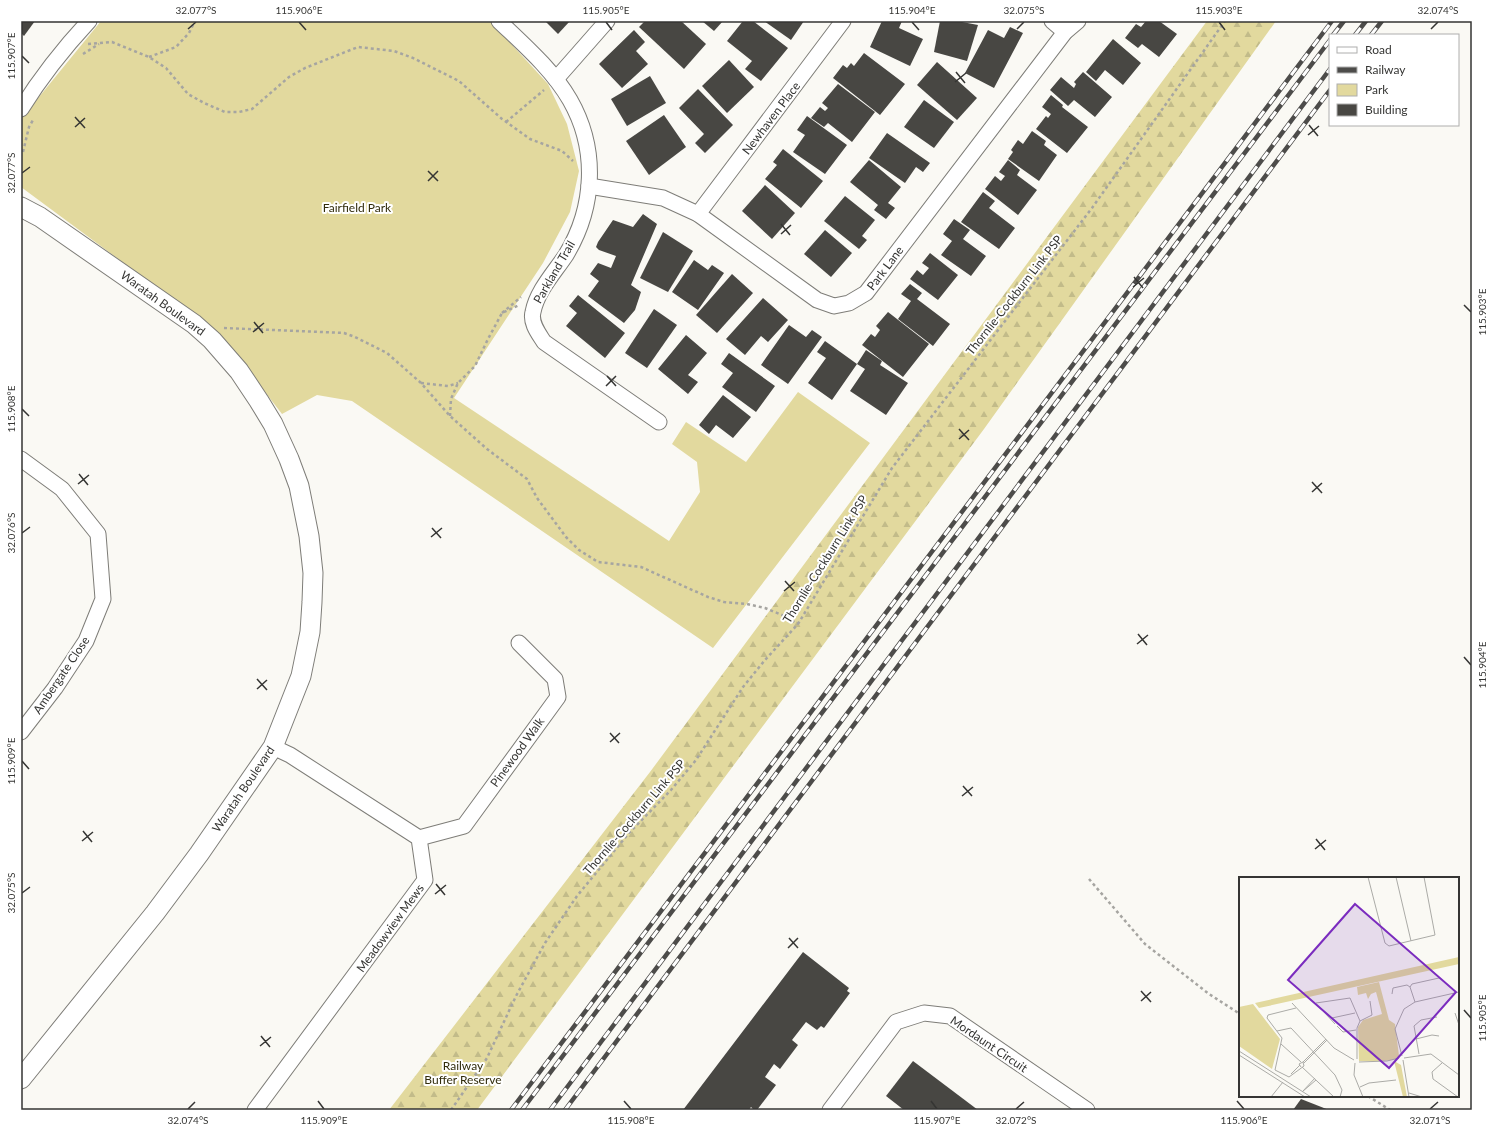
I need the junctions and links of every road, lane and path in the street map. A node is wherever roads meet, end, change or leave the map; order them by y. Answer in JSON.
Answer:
{"nodes":[{"id":1,"x":89,"y":21,"type":"edge"},
{"id":2,"x":195,"y":21,"type":"edge"},
{"id":3,"x":499,"y":21,"type":"edge"},
{"id":4,"x":607,"y":21,"type":"edge"},
{"id":5,"x":843,"y":21,"type":"edge"},
{"id":6,"x":1052,"y":21,"type":"edge"},
{"id":7,"x":1078,"y":21,"type":"edge"},
{"id":8,"x":1226,"y":21,"type":"edge"},
{"id":9,"x":1065,"y":32,"type":"junction"},
{"id":10,"x":68,"y":43,"type":"junction"},
{"id":11,"x":101,"y":43,"type":"junction"},
{"id":12,"x":149,"y":57,"type":"junction"},
{"id":13,"x":78,"y":58,"type":"dead end"},
{"id":14,"x":556,"y":79,"type":"junction"},
{"id":15,"x":21,"y":109,"type":"edge"},
{"id":16,"x":36,"y":114,"type":"dead end"},
{"id":17,"x":506,"y":122,"type":"junction"},
{"id":18,"x":23,"y":152,"type":"dead end"},
{"id":19,"x":589,"y":186,"type":"junction"},
{"id":20,"x":21,"y":193,"type":"edge"},
{"id":21,"x":21,"y":207,"type":"edge"},
{"id":22,"x":698,"y":214,"type":"junction"},
{"id":23,"x":40,"y":217,"type":"junction"},
{"id":24,"x":537,"y":297,"type":"junction"},
{"id":25,"x":223,"y":328,"type":"dead end"},
{"id":26,"x":422,"y":383,"type":"junction"},
{"id":27,"x":458,"y":383,"type":"junction"},
{"id":28,"x":450,"y":416,"type":"junction"},
{"id":29,"x":659,"y":422,"type":"dead end"},
{"id":30,"x":21,"y":459,"type":"edge"},
{"id":31,"x":798,"y":624,"type":"junction"},
{"id":32,"x":519,"y":643,"type":"dead end"},
{"id":33,"x":21,"y":732,"type":"edge"},
{"id":34,"x":273,"y":747,"type":"junction"},
{"id":35,"x":419,"y":838,"type":"junction"},
{"id":36,"x":1089,"y":879,"type":"dead end"},
{"id":37,"x":1239,"y":1013,"type":"edge"},
{"id":38,"x":21,"y":1079,"type":"edge"},
{"id":39,"x":1370,"y":1097,"type":"edge"},
{"id":40,"x":256,"y":1110,"type":"edge"},
{"id":41,"x":451,"y":1110,"type":"edge"},
{"id":42,"x":830,"y":1110,"type":"edge"},
{"id":43,"x":1087,"y":1110,"type":"edge"},
{"id":44,"x":1390,"y":1110,"type":"edge"}],
"edges":[{"from":1,"to":10,"type":"street"},
{"from":2,"to":12,"type":"path"},
{"from":3,"to":14,"type":"street","name":"Parkland Trail"},
{"from":4,"to":14,"type":"street"},
{"from":5,"to":22,"type":"street","name":"Newhaven Place"},
{"from":6,"to":9,"type":"street"},
{"from":7,"to":9,"type":"street","name":"Park Lane"},
{"from":8,"to":31,"type":"path","name":"Thornlie-Cockburn Link PSP"},
{"from":9,"to":22,"type":"street","name":"Park Lane"},
{"from":10,"to":11,"type":"path"},
{"from":10,"to":15,"type":"street"},
{"from":11,"to":12,"type":"path"},
{"from":11,"to":13,"type":"path"},
{"from":12,"to":17,"type":"path"},
{"from":14,"to":17,"type":"path"},
{"from":14,"to":19,"type":"street","name":"Parkland Trail"},
{"from":16,"to":18,"type":"path"},
{"from":17,"to":19,"type":"path"},
{"from":19,"to":22,"type":"street","name":"Park Lane"},
{"from":19,"to":24,"type":"street","name":"Parkland Trail"},
{"from":20,"to":23,"type":"street","name":"Waratah Boulevard"},
{"from":21,"to":23,"type":"street","name":"Waratah Boulevard"},
{"from":23,"to":34,"type":"street","name":"Waratah Boulevard"},
{"from":24,"to":27,"type":"path"},
{"from":24,"to":29,"type":"street","name":"Parkland Trail"},
{"from":25,"to":26,"type":"path"},
{"from":26,"to":27,"type":"path"},
{"from":26,"to":28,"type":"path"},
{"from":27,"to":28,"type":"path"},
{"from":28,"to":31,"type":"path"},
{"from":30,"to":33,"type":"street","name":"Ambergate Close"},
{"from":31,"to":41,"type":"path","name":"Thornlie-Cockburn Link PSP"},
{"from":32,"to":35,"type":"street","name":"Pinewood Walk"},
{"from":34,"to":35,"type":"street"},
{"from":34,"to":38,"type":"street","name":"Waratah Boulevard"},
{"from":35,"to":40,"type":"street","name":"Meadowview Mews"},
{"from":36,"to":37,"type":"path"},
{"from":39,"to":44,"type":"path"},
{"from":42,"to":43,"type":"street","name":"Mordaunt Circuit"}]}
